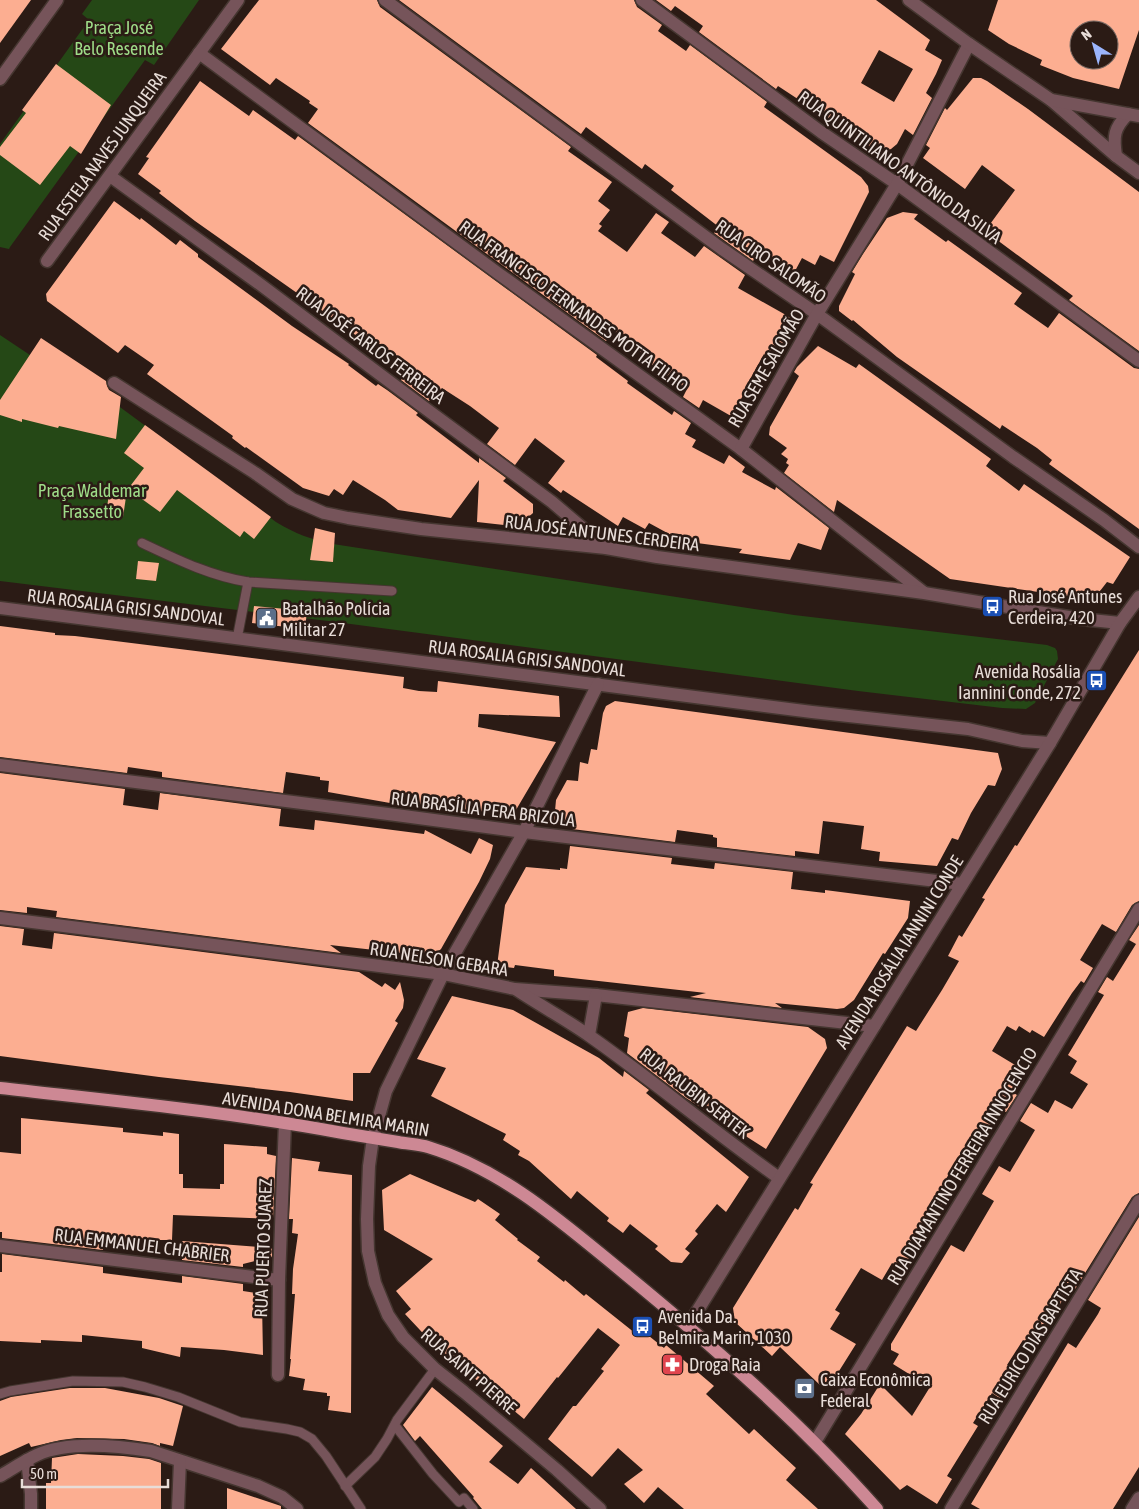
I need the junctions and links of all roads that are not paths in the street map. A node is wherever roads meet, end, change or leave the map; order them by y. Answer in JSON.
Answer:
{"nodes":[{"id":1,"x":57,"y":0,"type":"edge"},
{"id":2,"x":238,"y":0,"type":"edge"},
{"id":3,"x":385,"y":0,"type":"edge"},
{"id":4,"x":642,"y":0,"type":"edge"},
{"id":5,"x":910,"y":0,"type":"edge"},
{"id":6,"x":969,"y":44,"type":"junction"},
{"id":7,"x":199,"y":53,"type":"junction"},
{"id":8,"x":0,"y":79,"type":"edge"},
{"id":9,"x":1050,"y":100,"type":"junction"},
{"id":10,"x":1134,"y":115,"type":"edge"},
{"id":11,"x":1116,"y":156,"type":"junction"},
{"id":12,"x":1139,"y":173,"type":"edge"},
{"id":13,"x":110,"y":176,"type":"junction"},
{"id":14,"x":896,"y":184,"type":"junction"},
{"id":15,"x":47,"y":261,"type":"dead end"},
{"id":16,"x":817,"y":314,"type":"junction"},
{"id":17,"x":1139,"y":361,"type":"edge"},
{"id":18,"x":114,"y":383,"type":"dead end"},
{"id":19,"x":741,"y":449,"type":"junction"},
{"id":20,"x":142,"y":543,"type":"dead end"},
{"id":21,"x":1139,"y":547,"type":"edge"},
{"id":22,"x":606,"y":548,"type":"junction"},
{"id":23,"x":248,"y":582,"type":"junction"},
{"id":24,"x":392,"y":591,"type":"dead end"},
{"id":25,"x":924,"y":593,"type":"junction"},
{"id":26,"x":1138,"y":598,"type":"edge"},
{"id":27,"x":0,"y":608,"type":"edge"},
{"id":28,"x":1120,"y":623,"type":"junction"},
{"id":29,"x":237,"y":639,"type":"junction"},
{"id":30,"x":598,"y":684,"type":"junction"},
{"id":31,"x":1050,"y":743,"type":"junction"},
{"id":32,"x":0,"y":765,"type":"edge"},
{"id":33,"x":524,"y":832,"type":"junction"},
{"id":34,"x":962,"y":884,"type":"junction"},
{"id":35,"x":1139,"y":908,"type":"edge"},
{"id":36,"x":0,"y":918,"type":"edge"},
{"id":37,"x":443,"y":974,"type":"junction"},
{"id":38,"x":515,"y":989,"type":"junction"},
{"id":39,"x":596,"y":995,"type":"junction"},
{"id":40,"x":874,"y":1026,"type":"junction"},
{"id":41,"x":589,"y":1035,"type":"junction"},
{"id":42,"x":0,"y":1088,"type":"edge"},
{"id":43,"x":285,"y":1122,"type":"junction"},
{"id":44,"x":373,"y":1138,"type":"junction"},
{"id":45,"x":779,"y":1178,"type":"junction"},
{"id":46,"x":1139,"y":1201,"type":"edge"},
{"id":47,"x":0,"y":1246,"type":"edge"},
{"id":48,"x":279,"y":1280,"type":"junction"},
{"id":49,"x":688,"y":1326,"type":"junction"},
{"id":50,"x":435,"y":1369,"type":"junction"},
{"id":51,"x":278,"y":1375,"type":"dead end"},
{"id":52,"x":0,"y":1394,"type":"edge"},
{"id":53,"x":395,"y":1427,"type":"junction"},
{"id":54,"x":815,"y":1442,"type":"junction"},
{"id":55,"x":27,"y":1460,"type":"junction"},
{"id":56,"x":180,"y":1461,"type":"junction"},
{"id":57,"x":0,"y":1476,"type":"edge"},
{"id":58,"x":345,"y":1486,"type":"junction"},
{"id":59,"x":1139,"y":1498,"type":"edge"},
{"id":60,"x":31,"y":1509,"type":"edge"},
{"id":61,"x":178,"y":1509,"type":"edge"},
{"id":62,"x":297,"y":1509,"type":"edge"},
{"id":63,"x":361,"y":1509,"type":"edge"},
{"id":64,"x":473,"y":1509,"type":"edge"},
{"id":65,"x":600,"y":1509,"type":"edge"},
{"id":66,"x":877,"y":1509,"type":"edge"},
{"id":67,"x":951,"y":1509,"type":"edge"},
{"id":68,"x":1132,"y":1509,"type":"edge"}],
"edges":[{"from":1,"to":8,"type":"street"},
{"from":2,"to":7,"type":"street","name":"RUA ESTELA NAVES JUNQUEIRA"},
{"from":3,"to":16,"type":"street","name":"RUA CIRO SALOMÃO"},
{"from":4,"to":14,"type":"street","name":"RUA QUINTILIANO ANTÔNIO DA SILVA"},
{"from":5,"to":6,"type":"street"},
{"from":6,"to":9,"type":"street"},
{"from":6,"to":14,"type":"street","name":"RUA SEME SALOMÃO"},
{"from":7,"to":13,"type":"street","name":"RUA ESTELA NAVES JUNQUEIRA"},
{"from":7,"to":19,"type":"street","name":"RUA FRANCISCO FERNANDES MOTTA FILHO"},
{"from":9,"to":10,"type":"street"},
{"from":9,"to":11,"type":"street"},
{"from":10,"to":11,"type":"street"},
{"from":11,"to":12,"type":"street"},
{"from":13,"to":15,"type":"street","name":"RUA ESTELA NAVES JUNQUEIRA"},
{"from":13,"to":22,"type":"street","name":"RUA JOSÉ CARLOS FERREIRA"},
{"from":14,"to":16,"type":"street","name":"RUA SEME SALOMÃO"},
{"from":14,"to":17,"type":"street","name":"RUA QUINTILIANO ANTÔNIO DA SILVA"},
{"from":16,"to":19,"type":"street","name":"RUA SEME SALOMÃO"},
{"from":16,"to":21,"type":"street","name":"RUA CIRO SALOMÃO"},
{"from":18,"to":22,"type":"street","name":"RUA JOSÉ ANTUNES CERDEIRA"},
{"from":19,"to":25,"type":"street","name":"RUA FRANCISCO FERNANDES MOTTA FILHO"},
{"from":20,"to":23,"type":"lane"},
{"from":22,"to":25,"type":"street","name":"RUA JOSÉ ANTUNES CERDEIRA"},
{"from":23,"to":24,"type":"lane"},
{"from":23,"to":29,"type":"lane"},
{"from":25,"to":28,"type":"street","name":"RUA JOSÉ ANTUNES CERDEIRA"},
{"from":26,"to":28,"type":"street","name":"AVENIDA ROSÁLIA IANNINI CONDE"},
{"from":27,"to":29,"type":"street","name":"RUA ROSALIA GRISI SANDOVAL"},
{"from":28,"to":31,"type":"street","name":"AVENIDA ROSÁLIA IANNINI CONDE"},
{"from":29,"to":30,"type":"street","name":"RUA ROSALIA GRISI SANDOVAL"},
{"from":30,"to":31,"type":"street","name":"RUA ROSALIA GRISI SANDOVAL"},
{"from":30,"to":33,"type":"street","name":"RUA SAINT PIERRE"},
{"from":31,"to":34,"type":"street","name":"AVENIDA ROSÁLIA IANNINI CONDE"},
{"from":32,"to":33,"type":"street","name":"RUA BRASÍLIA PERA BRIZOLA"},
{"from":33,"to":34,"type":"street","name":"RUA BRASÍLIA PERA BRIZOLA"},
{"from":33,"to":37,"type":"street","name":"RUA SAINT PIERRE"},
{"from":34,"to":40,"type":"street","name":"AVENIDA ROSÁLIA IANNINI CONDE"},
{"from":35,"to":54,"type":"street","name":"RUA DIAMANTINO FERREIRA INNOCENCIO"},
{"from":36,"to":37,"type":"street","name":"RUA NELSON GEBARA"},
{"from":37,"to":38,"type":"street","name":"RUA NELSON GEBARA"},
{"from":37,"to":44,"type":"street","name":"RUA SAINT PIERRE"},
{"from":38,"to":39,"type":"street","name":"RUA NELSON GEBARA"},
{"from":38,"to":41,"type":"street","name":"RUA RAUBIN SERTEK"},
{"from":39,"to":40,"type":"street","name":"RUA NELSON GEBARA"},
{"from":39,"to":41,"type":"street"},
{"from":40,"to":45,"type":"street","name":"AVENIDA ROSÁLIA IANNINI CONDE"},
{"from":41,"to":45,"type":"street","name":"RUA RAUBIN SERTEK"},
{"from":42,"to":43,"type":"main road","name":"AVENIDA DONA BELMIRA MARIN"},
{"from":43,"to":44,"type":"main road","name":"AVENIDA DONA BELMIRA MARIN"},
{"from":43,"to":48,"type":"street","name":"RUA PUERTO SUAREZ"},
{"from":44,"to":49,"type":"main road","name":"AVENIDA DONA BELMIRA MARIN"},
{"from":44,"to":50,"type":"street","name":"RUA SAINT PIERRE"},
{"from":45,"to":49,"type":"street","name":"AVENIDA ROSÁLIA IANNINI CONDE"},
{"from":46,"to":67,"type":"street","name":"RUA EURICO DIAS BAPTISTA"},
{"from":47,"to":48,"type":"street","name":"RUA EMMANUEL CHABRIER"},
{"from":48,"to":51,"type":"street","name":"RUA PUERTO SUAREZ"},
{"from":49,"to":54,"type":"main road","name":"AVENIDA DONA BELMIRA MARIN"},
{"from":50,"to":53,"type":"lane"},
{"from":50,"to":65,"type":"street","name":"RUA SAINT PIERRE"},
{"from":52,"to":58,"type":"lane"},
{"from":53,"to":58,"type":"lane"},
{"from":53,"to":64,"type":"lane"},
{"from":54,"to":66,"type":"main road","name":"AVENIDA DONA BELMIRA MARIN"},
{"from":55,"to":56,"type":"street"},
{"from":55,"to":57,"type":"street"},
{"from":55,"to":60,"type":"street"},
{"from":56,"to":61,"type":"street"},
{"from":56,"to":62,"type":"street"},
{"from":58,"to":63,"type":"lane"},
{"from":59,"to":68,"type":"street"}]}
